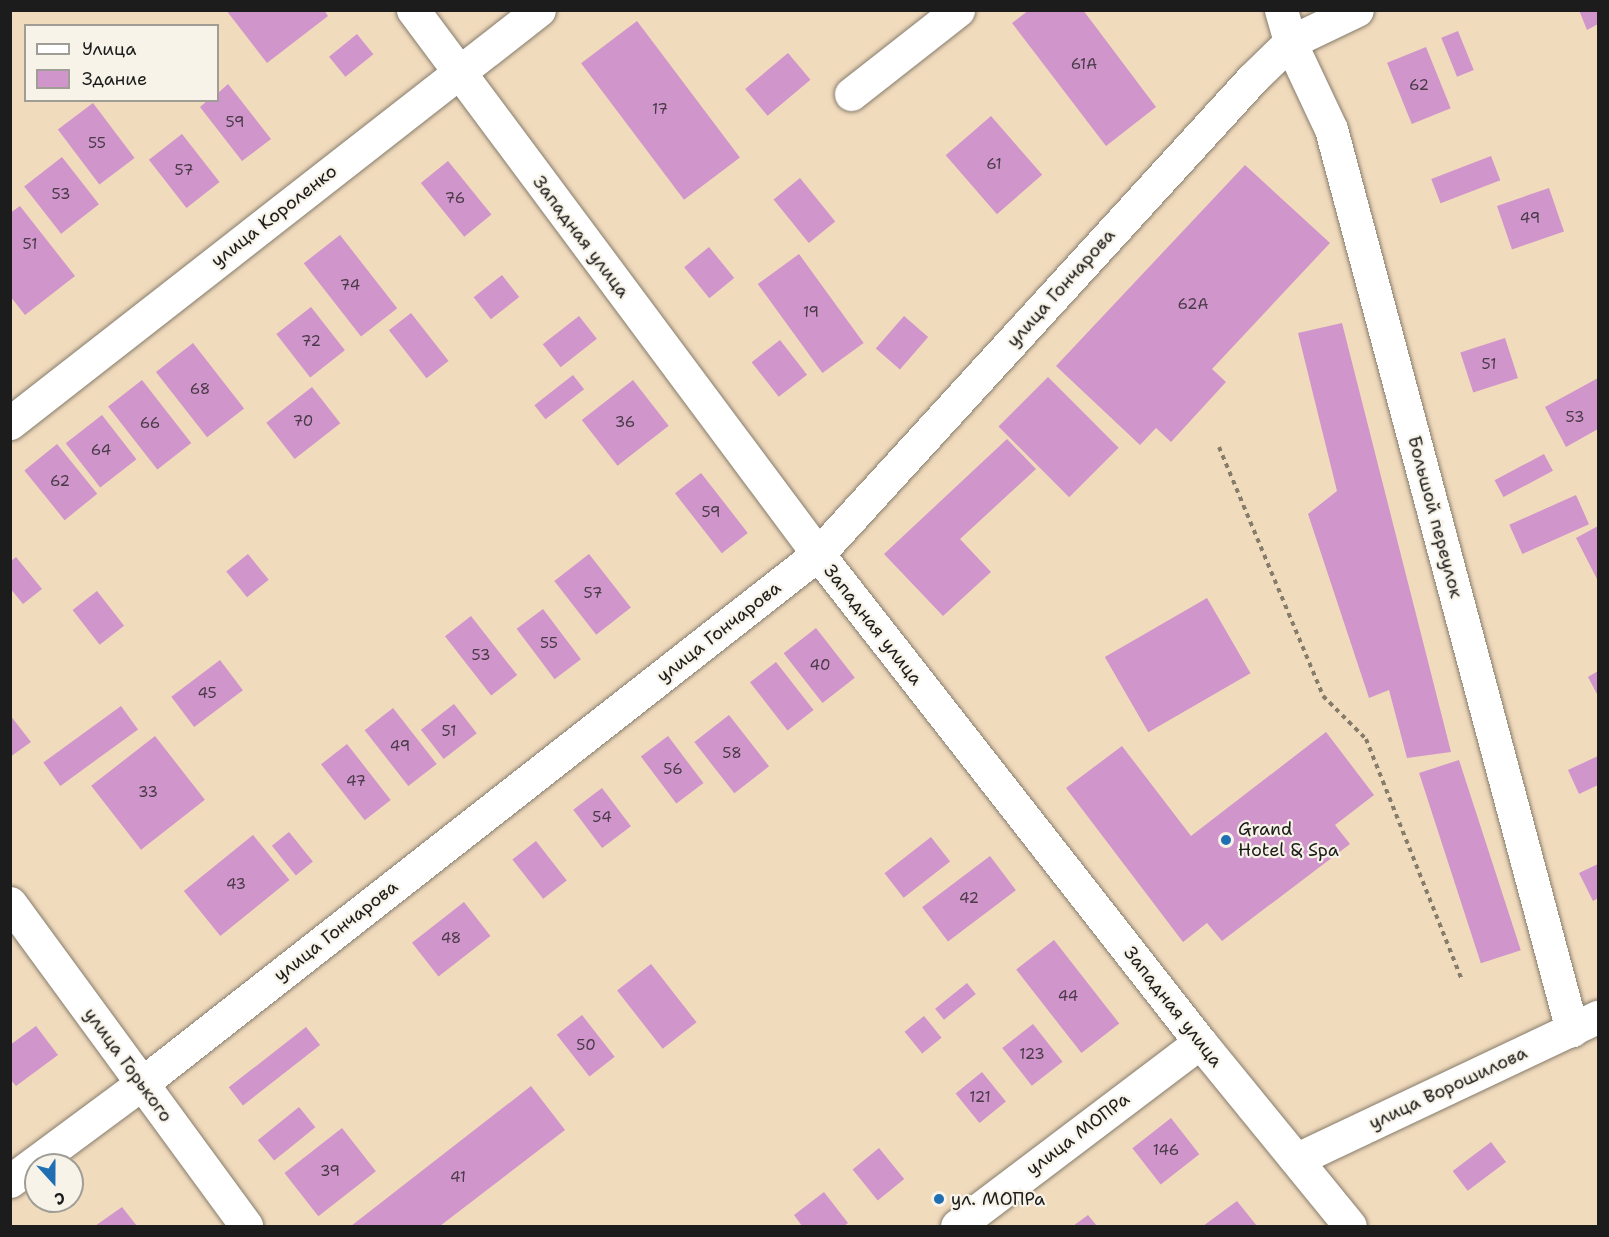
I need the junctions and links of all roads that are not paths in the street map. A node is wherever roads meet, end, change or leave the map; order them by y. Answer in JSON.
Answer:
{"nodes":[{"id":1,"x":413,"y":10,"type":"edge"},
{"id":2,"x":539,"y":10,"type":"edge"},
{"id":3,"x":958,"y":10,"type":"edge"},
{"id":4,"x":1281,"y":10,"type":"edge"},
{"id":5,"x":1357,"y":10,"type":"edge"},
{"id":6,"x":1290,"y":42,"type":"junction"},
{"id":7,"x":458,"y":72,"type":"junction"},
{"id":8,"x":851,"y":94,"type":"dead end"},
{"id":9,"x":10,"y":423,"type":"edge"},
{"id":10,"x":818,"y":554,"type":"junction"},
{"id":11,"x":10,"y":903,"type":"edge"},
{"id":12,"x":1585,"y":1024,"type":"edge"},
{"id":13,"x":1200,"y":1042,"type":"junction"},
{"id":14,"x":141,"y":1084,"type":"junction"},
{"id":15,"x":1298,"y":1159,"type":"junction"},
{"id":16,"x":10,"y":1180,"type":"edge"},
{"id":17,"x":246,"y":1227,"type":"edge"},
{"id":18,"x":957,"y":1227,"type":"edge"},
{"id":19,"x":1350,"y":1227,"type":"edge"}],
"edges":[{"from":1,"to":7,"type":"street","name":"Западная улица"},
{"from":2,"to":7,"type":"street","name":"улица Короленко"},
{"from":3,"to":8,"type":"street"},
{"from":4,"to":6,"type":"street","name":"Большой переулок"},
{"from":5,"to":6,"type":"street","name":"улица Гончарова"},
{"from":6,"to":10,"type":"street","name":"улица Гончарова"},
{"from":6,"to":12,"type":"street","name":"Большой переулок"},
{"from":7,"to":9,"type":"street","name":"улица Короленко"},
{"from":7,"to":10,"type":"street","name":"Западная улица"},
{"from":10,"to":13,"type":"street","name":"Западная улица"},
{"from":10,"to":14,"type":"street","name":"улица Гончарова"},
{"from":11,"to":14,"type":"street","name":"улица Горького"},
{"from":12,"to":15,"type":"street","name":"улица Ворошилова"},
{"from":13,"to":15,"type":"street","name":"Западная улица"},
{"from":13,"to":18,"type":"street","name":"улица МОПРа"},
{"from":14,"to":16,"type":"street","name":"улица Гончарова"},
{"from":14,"to":17,"type":"street","name":"улица Горького"},
{"from":15,"to":19,"type":"street","name":"Западная улица"}]}
